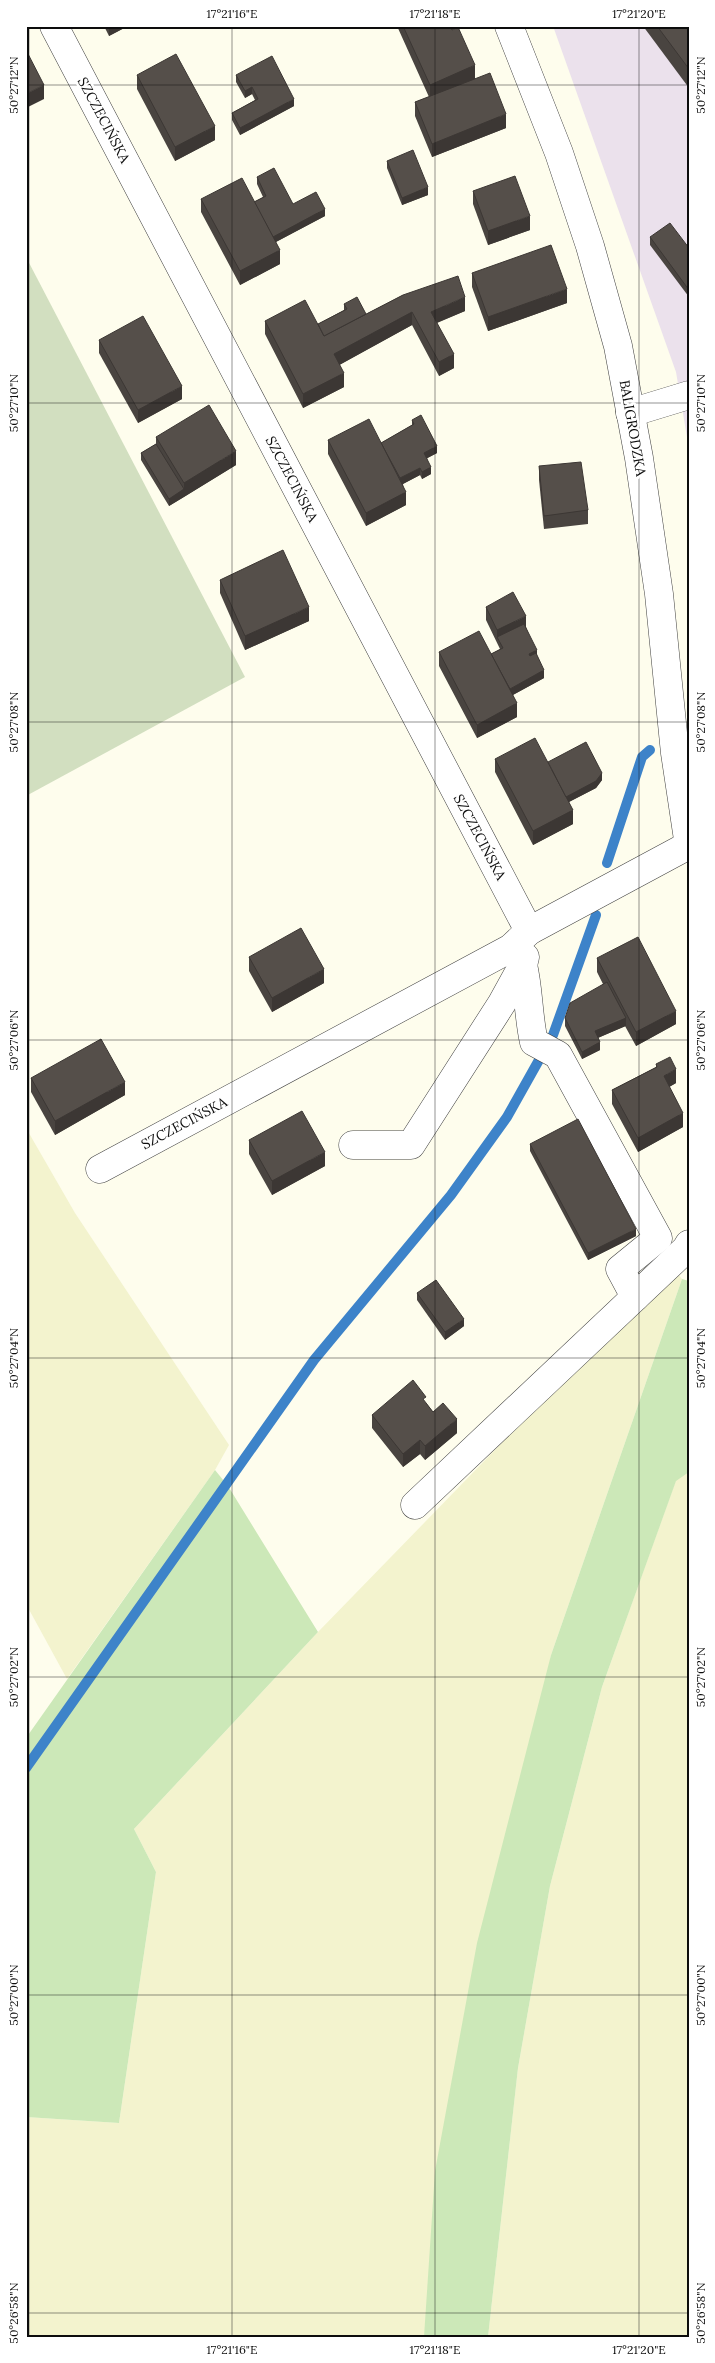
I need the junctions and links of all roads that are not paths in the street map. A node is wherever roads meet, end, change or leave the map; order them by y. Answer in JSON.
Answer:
{"nodes":[{"id":1,"x":54,"y":26,"type":"edge"},
{"id":2,"x":509,"y":26,"type":"edge"},
{"id":3,"x":689,"y":396,"type":"edge"},
{"id":4,"x":630,"y":413,"type":"junction"},
{"id":5,"x":682,"y":752,"type":"edge"},
{"id":6,"x":689,"y":845,"type":"edge"},
{"id":7,"x":529,"y":931,"type":"junction"},
{"id":8,"x":523,"y":965,"type":"junction"},
{"id":9,"x":353,"y":1145,"type":"dead end"},
{"id":10,"x":100,"y":1169,"type":"dead end"},
{"id":11,"x":689,"y":1244,"type":"edge"},
{"id":12,"x":636,"y":1297,"type":"junction"},
{"id":13,"x":414,"y":1505,"type":"dead end"}],
"edges":[{"from":1,"to":7,"type":"street","name":"SZCZECIŃSKA"},
{"from":2,"to":4,"type":"street","name":"BALIGRODZKA"},
{"from":3,"to":4,"type":"street"},
{"from":4,"to":5,"type":"street","name":"BALIGRODZKA"},
{"from":5,"to":6,"type":"street","name":"BALIGRODZKA"},
{"from":6,"to":7,"type":"street","name":"SZCZECIŃSKA"},
{"from":7,"to":8,"type":"street"},
{"from":7,"to":10,"type":"street","name":"SZCZECIŃSKA"},
{"from":8,"to":9,"type":"street"},
{"from":8,"to":12,"type":"street"},
{"from":11,"to":12,"type":"street"},
{"from":12,"to":13,"type":"street"}]}
